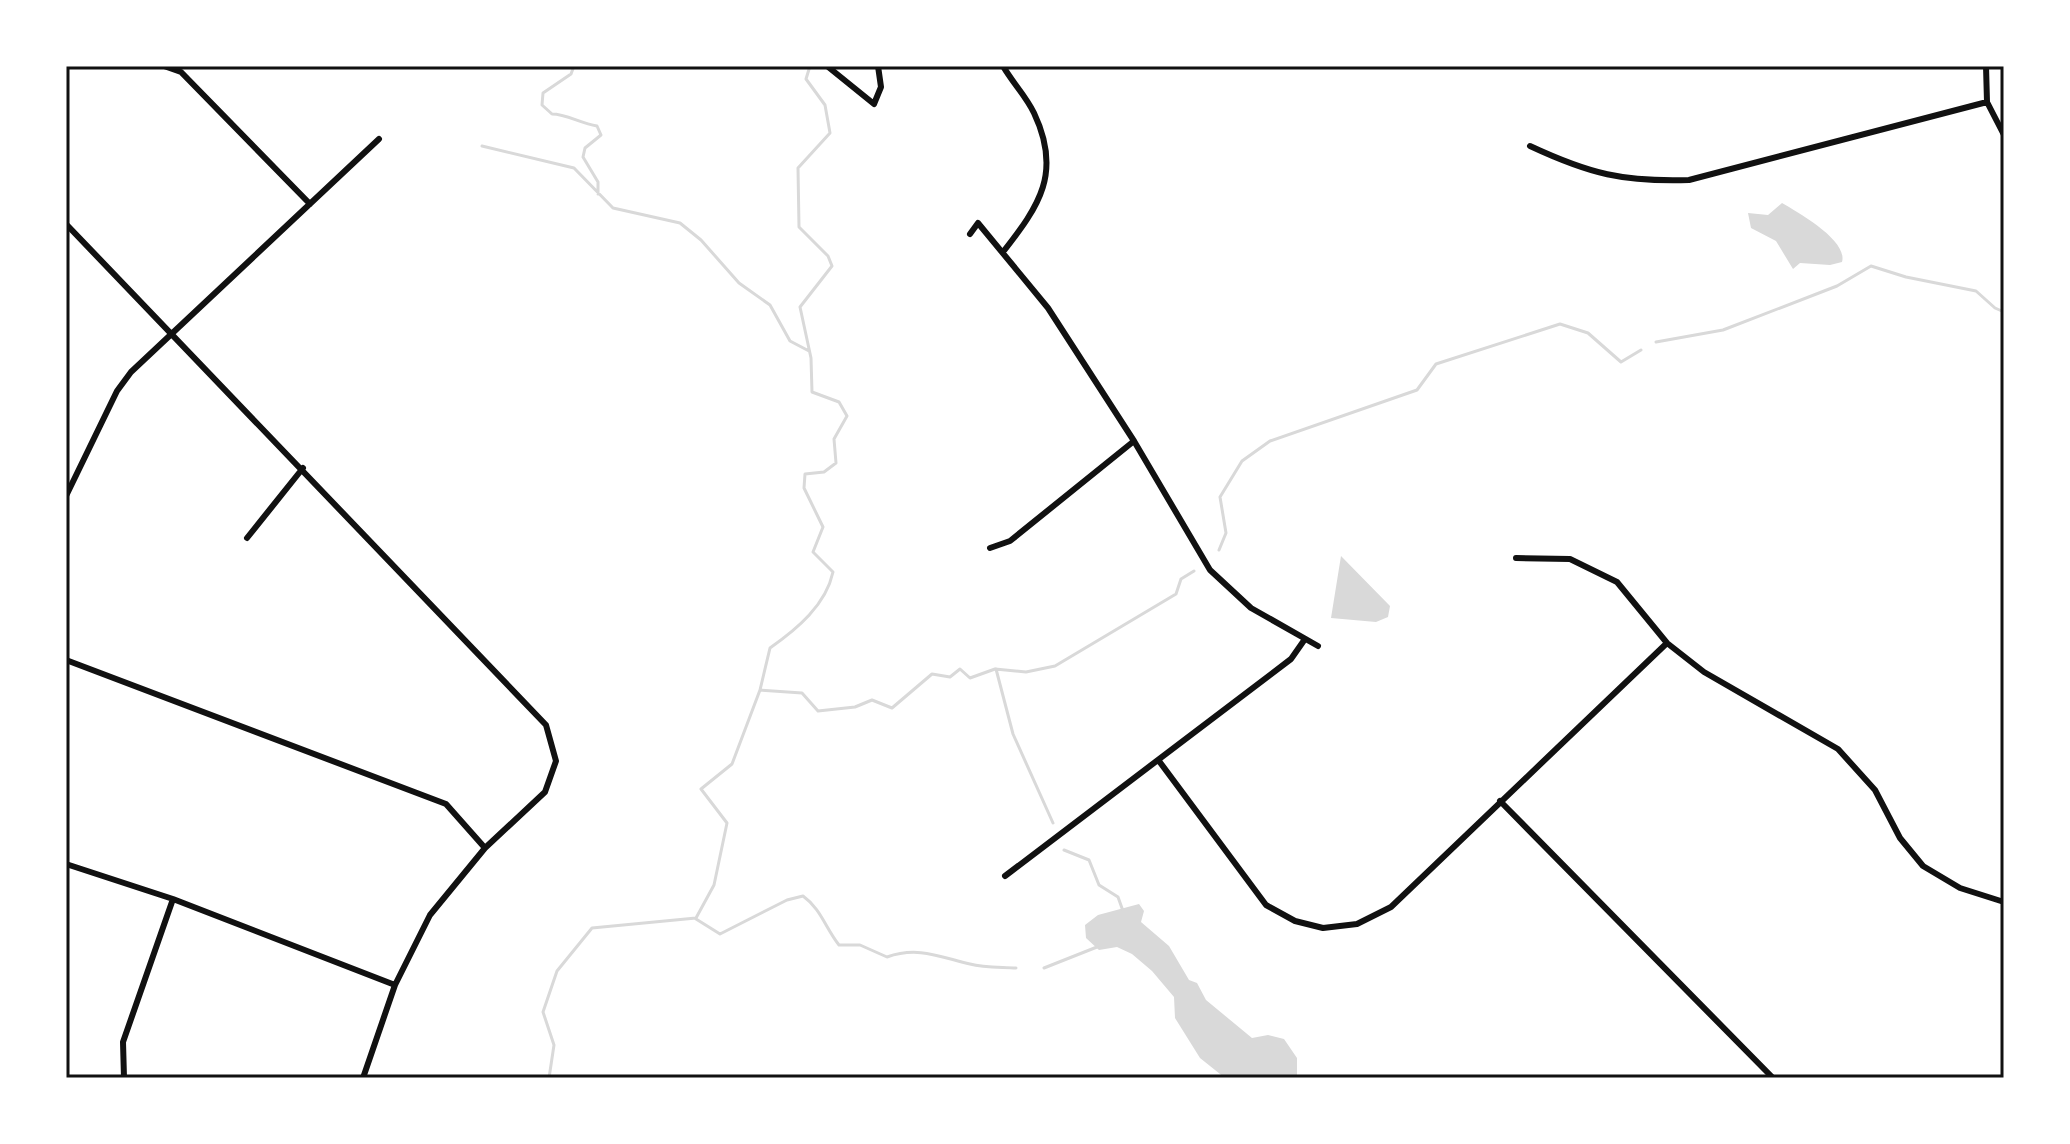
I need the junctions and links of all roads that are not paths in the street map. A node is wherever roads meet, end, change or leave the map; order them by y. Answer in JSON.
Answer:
{"nodes":[{"id":1,"x":164,"y":66,"type":"edge"},
{"id":2,"x":827,"y":66,"type":"edge"},
{"id":3,"x":878,"y":66,"type":"edge"},
{"id":4,"x":1003,"y":66,"type":"edge"},
{"id":5,"x":1986,"y":66,"type":"edge"},
{"id":6,"x":1987,"y":102,"type":"junction"},
{"id":7,"x":2004,"y":135,"type":"edge"},
{"id":8,"x":379,"y":139,"type":"dead end"},
{"id":9,"x":1530,"y":146,"type":"dead end"},
{"id":10,"x":310,"y":204,"type":"junction"},
{"id":11,"x":66,"y":224,"type":"edge"},
{"id":12,"x":970,"y":234,"type":"dead end"},
{"id":13,"x":1003,"y":252,"type":"junction"},
{"id":14,"x":170,"y":334,"type":"junction"},
{"id":15,"x":1134,"y":441,"type":"junction"},
{"id":16,"x":303,"y":468,"type":"junction"},
{"id":17,"x":66,"y":496,"type":"edge"},
{"id":18,"x":247,"y":538,"type":"dead end"},
{"id":19,"x":990,"y":548,"type":"dead end"},
{"id":20,"x":1516,"y":558,"type":"dead end"},
{"id":21,"x":1305,"y":639,"type":"junction"},
{"id":22,"x":1667,"y":643,"type":"junction"},
{"id":23,"x":1318,"y":646,"type":"dead end"},
{"id":24,"x":66,"y":660,"type":"edge"},
{"id":25,"x":1159,"y":761,"type":"junction"},
{"id":26,"x":1500,"y":801,"type":"junction"},
{"id":27,"x":485,"y":848,"type":"junction"},
{"id":28,"x":66,"y":864,"type":"edge"},
{"id":29,"x":1005,"y":876,"type":"dead end"},
{"id":30,"x":173,"y":899,"type":"junction"},
{"id":31,"x":2004,"y":902,"type":"edge"},
{"id":32,"x":395,"y":985,"type":"junction"},
{"id":33,"x":124,"y":1078,"type":"edge"},
{"id":34,"x":363,"y":1078,"type":"edge"},
{"id":35,"x":1773,"y":1078,"type":"edge"}],
"edges":[{"from":1,"to":10,"type":"street"},
{"from":2,"to":3,"type":"street"},
{"from":4,"to":13,"type":"street"},
{"from":5,"to":6,"type":"street"},
{"from":6,"to":7,"type":"street"},
{"from":6,"to":9,"type":"street"},
{"from":8,"to":10,"type":"street"},
{"from":10,"to":14,"type":"street"},
{"from":11,"to":14,"type":"street"},
{"from":12,"to":13,"type":"street"},
{"from":13,"to":15,"type":"street"},
{"from":14,"to":16,"type":"street"},
{"from":14,"to":17,"type":"street"},
{"from":15,"to":19,"type":"street"},
{"from":15,"to":21,"type":"street"},
{"from":16,"to":18,"type":"street"},
{"from":16,"to":27,"type":"street"},
{"from":20,"to":22,"type":"street"},
{"from":21,"to":23,"type":"street"},
{"from":21,"to":25,"type":"street"},
{"from":22,"to":26,"type":"street"},
{"from":22,"to":31,"type":"street"},
{"from":24,"to":27,"type":"street"},
{"from":25,"to":26,"type":"street"},
{"from":25,"to":29,"type":"street"},
{"from":26,"to":35,"type":"street"},
{"from":27,"to":32,"type":"street"},
{"from":28,"to":30,"type":"street"},
{"from":30,"to":32,"type":"street"},
{"from":30,"to":33,"type":"street"},
{"from":32,"to":34,"type":"street"}]}
